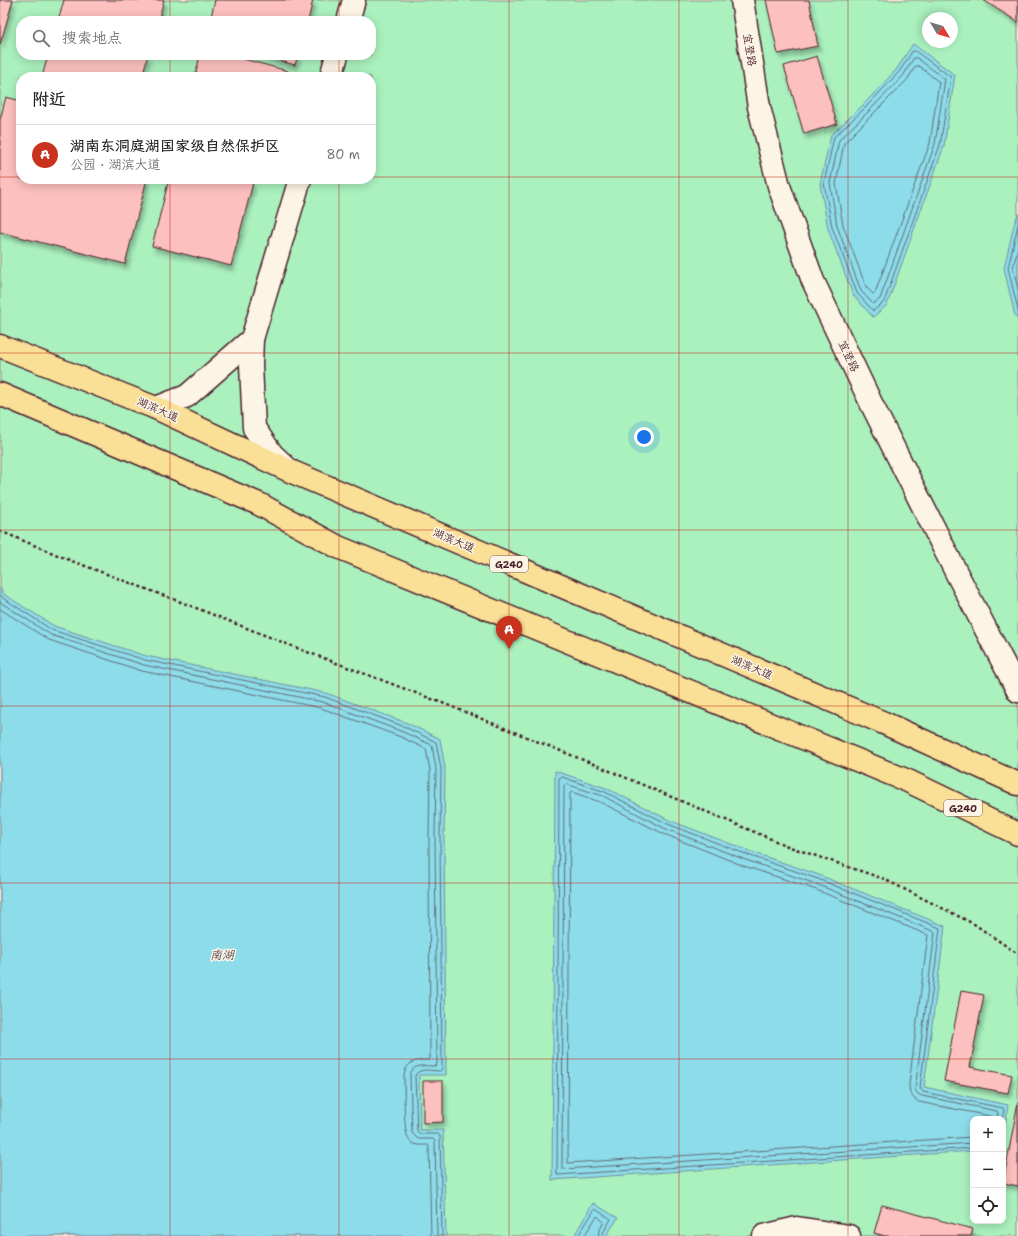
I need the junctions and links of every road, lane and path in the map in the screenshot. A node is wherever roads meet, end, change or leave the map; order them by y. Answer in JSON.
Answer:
{"nodes":[{"id":1,"x":354,"y":0,"type":"edge"},
{"id":2,"x":742,"y":0,"type":"edge"},
{"id":3,"x":349,"y":16,"type":"edge"},
{"id":4,"x":336,"y":60,"type":"edge"},
{"id":5,"x":333,"y":72,"type":"edge"},
{"id":6,"x":298,"y":184,"type":"edge"},
{"id":7,"x":252,"y":339,"type":"junction"},
{"id":8,"x":0,"y":346,"type":"edge"},
{"id":9,"x":0,"y":394,"type":"edge"},
{"id":10,"x":156,"y":408,"type":"junction"},
{"id":11,"x":290,"y":471,"type":"junction"},
{"id":12,"x":0,"y":531,"type":"edge"},
{"id":13,"x":1018,"y":691,"type":"edge"},
{"id":14,"x":1018,"y":784,"type":"edge"},
{"id":15,"x":1018,"y":834,"type":"edge"},
{"id":16,"x":1018,"y":954,"type":"edge"},
{"id":17,"x":764,"y":1236,"type":"edge"},
{"id":18,"x":849,"y":1236,"type":"edge"}],
"edges":[{"from":1,"to":3,"type":"street"},
{"from":2,"to":13,"type":"street","name":"宜登路"},
{"from":4,"to":5,"type":"street"},
{"from":6,"to":7,"type":"street"},
{"from":7,"to":10,"type":"street"},
{"from":7,"to":11,"type":"street"},
{"from":8,"to":10,"type":"highway","name":"湖滨大道","number":"G240"},
{"from":9,"to":15,"type":"highway","number":"G240"},
{"from":10,"to":11,"type":"highway","name":"湖滨大道","number":"G240"},
{"from":11,"to":14,"type":"highway","name":"湖滨大道","number":"G240"},
{"from":12,"to":16,"type":"path"},
{"from":17,"to":18,"type":"street"}]}
